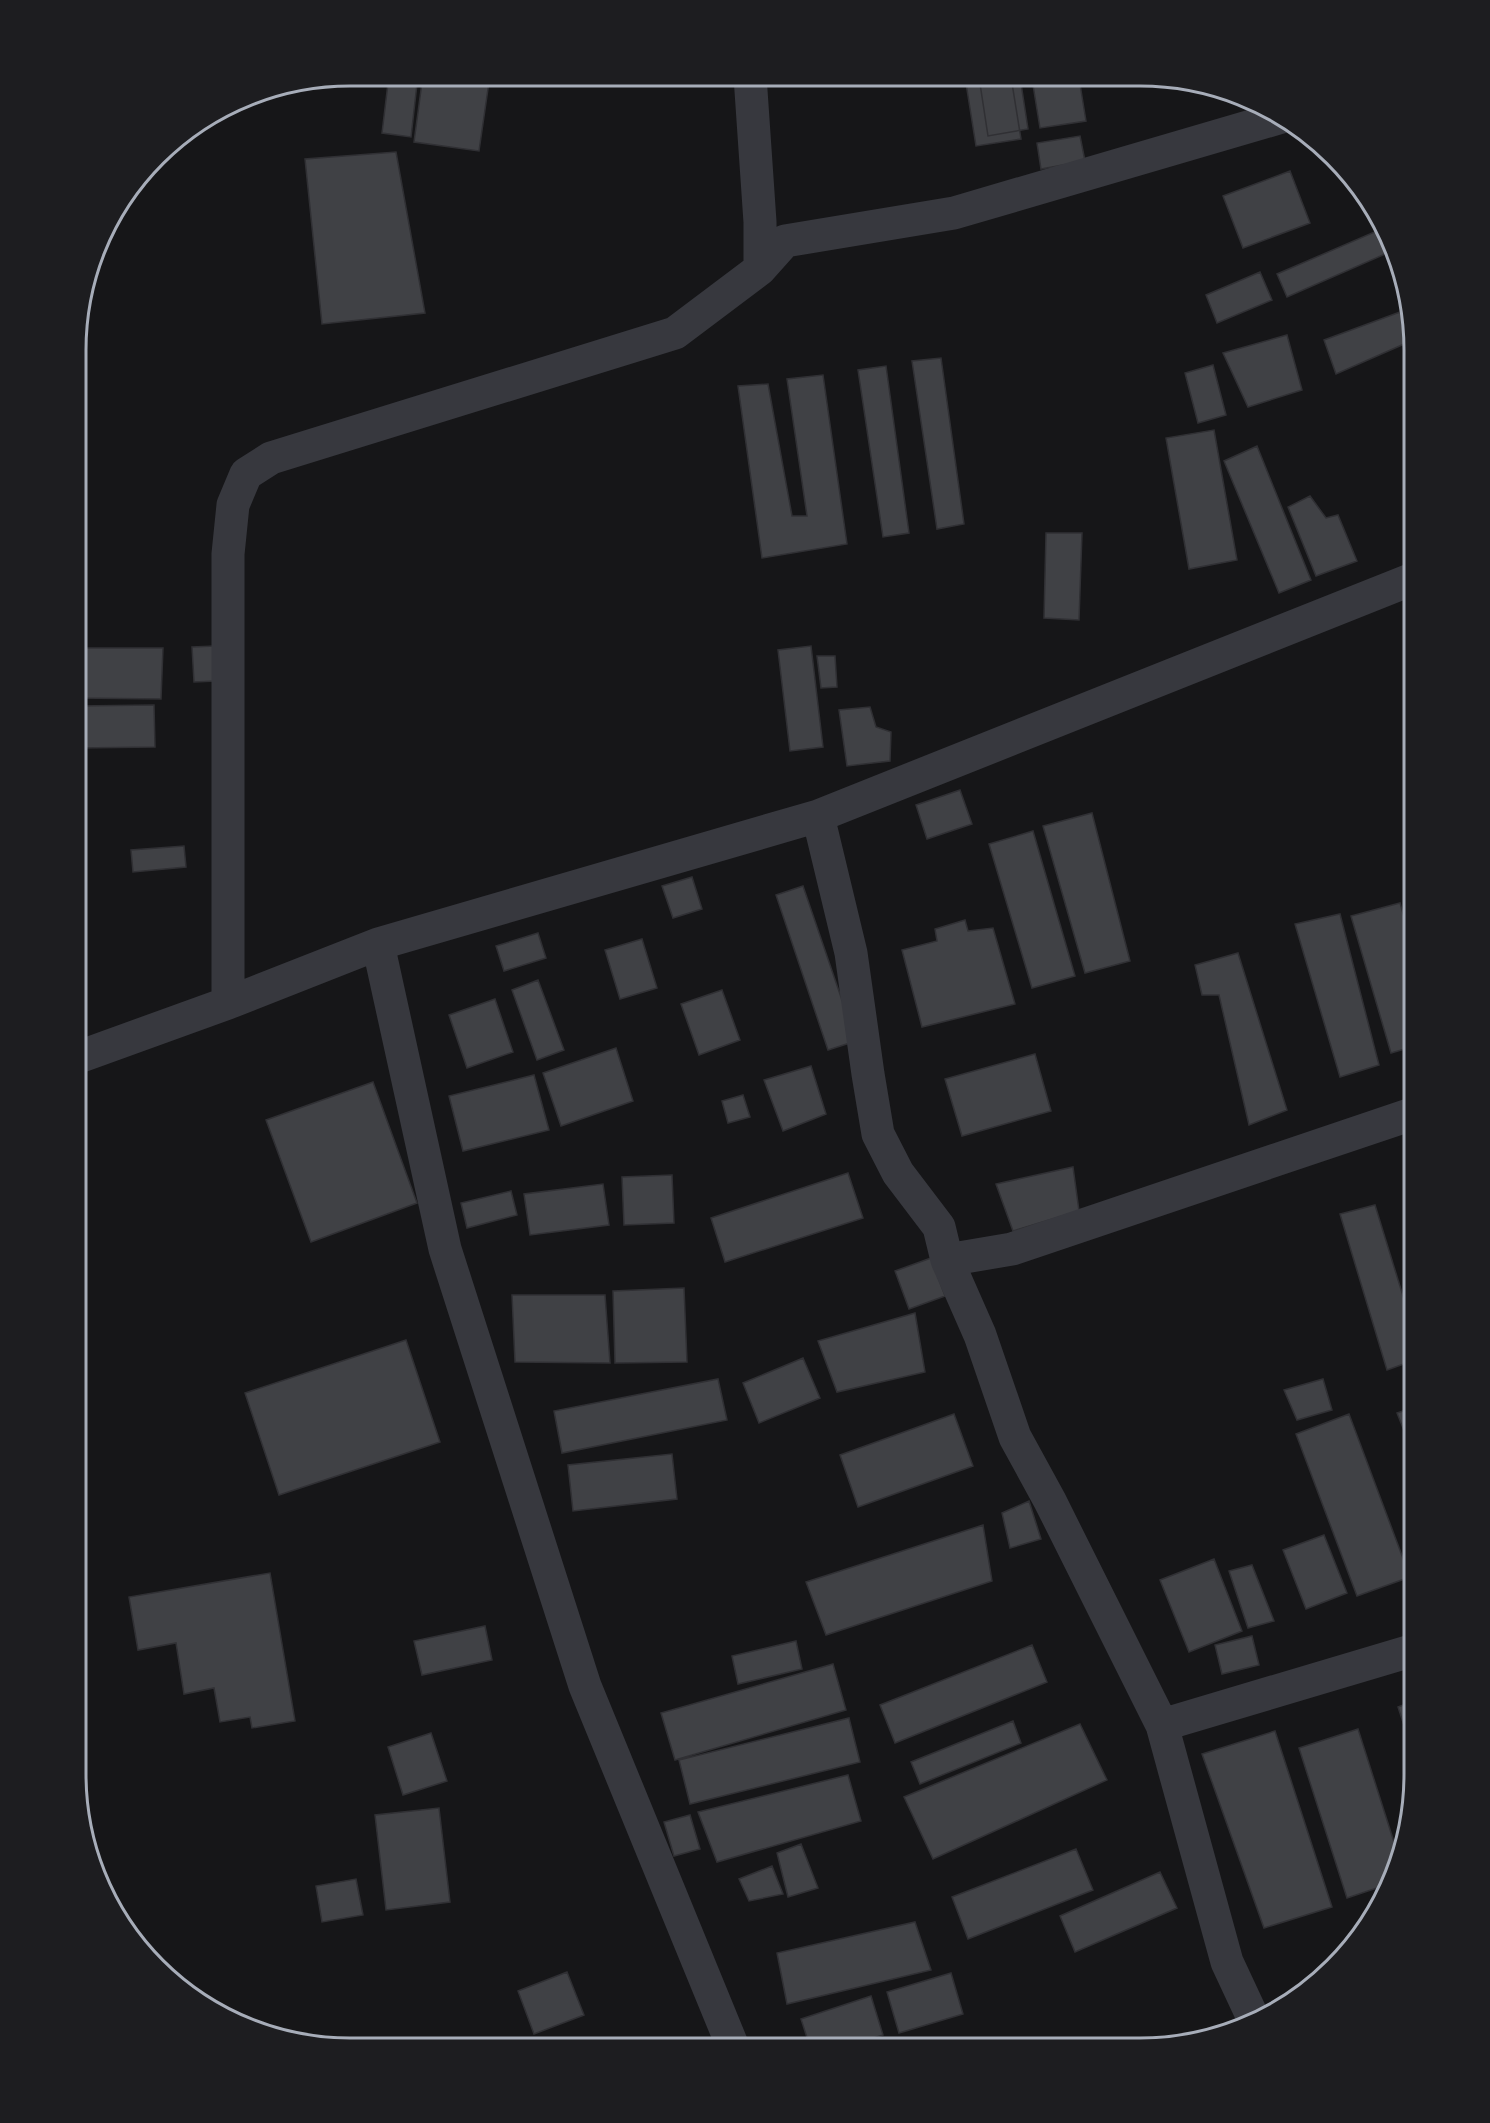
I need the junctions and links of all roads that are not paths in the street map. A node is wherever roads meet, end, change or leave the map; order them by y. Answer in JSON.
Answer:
{"nodes":[{"id":1,"x":751,"y":86,"type":"edge"},
{"id":2,"x":1271,"y":120,"type":"edge"},
{"id":3,"x":760,"y":269,"type":"junction"},
{"id":4,"x":1404,"y":582,"type":"edge"},
{"id":5,"x":819,"y":816,"type":"junction"},
{"id":6,"x":378,"y":944,"type":"junction"},
{"id":7,"x":228,"y":1003,"type":"junction"},
{"id":8,"x":86,"y":1054,"type":"edge"},
{"id":9,"x":1404,"y":1117,"type":"edge"},
{"id":10,"x":947,"y":1260,"type":"junction"},
{"id":11,"x":1404,"y":1653,"type":"edge"},
{"id":12,"x":1162,"y":1725,"type":"junction"},
{"id":13,"x":1251,"y":2013,"type":"edge"},
{"id":14,"x":729,"y":2038,"type":"edge"}],
"edges":[{"from":1,"to":3,"type":"street"},
{"from":2,"to":3,"type":"street"},
{"from":3,"to":7,"type":"street"},
{"from":4,"to":5,"type":"street"},
{"from":5,"to":6,"type":"street"},
{"from":5,"to":10,"type":"street"},
{"from":6,"to":7,"type":"street"},
{"from":6,"to":14,"type":"street"},
{"from":7,"to":8,"type":"street"},
{"from":9,"to":10,"type":"street"},
{"from":10,"to":12,"type":"street"},
{"from":11,"to":12,"type":"street"},
{"from":12,"to":13,"type":"street"}]}
